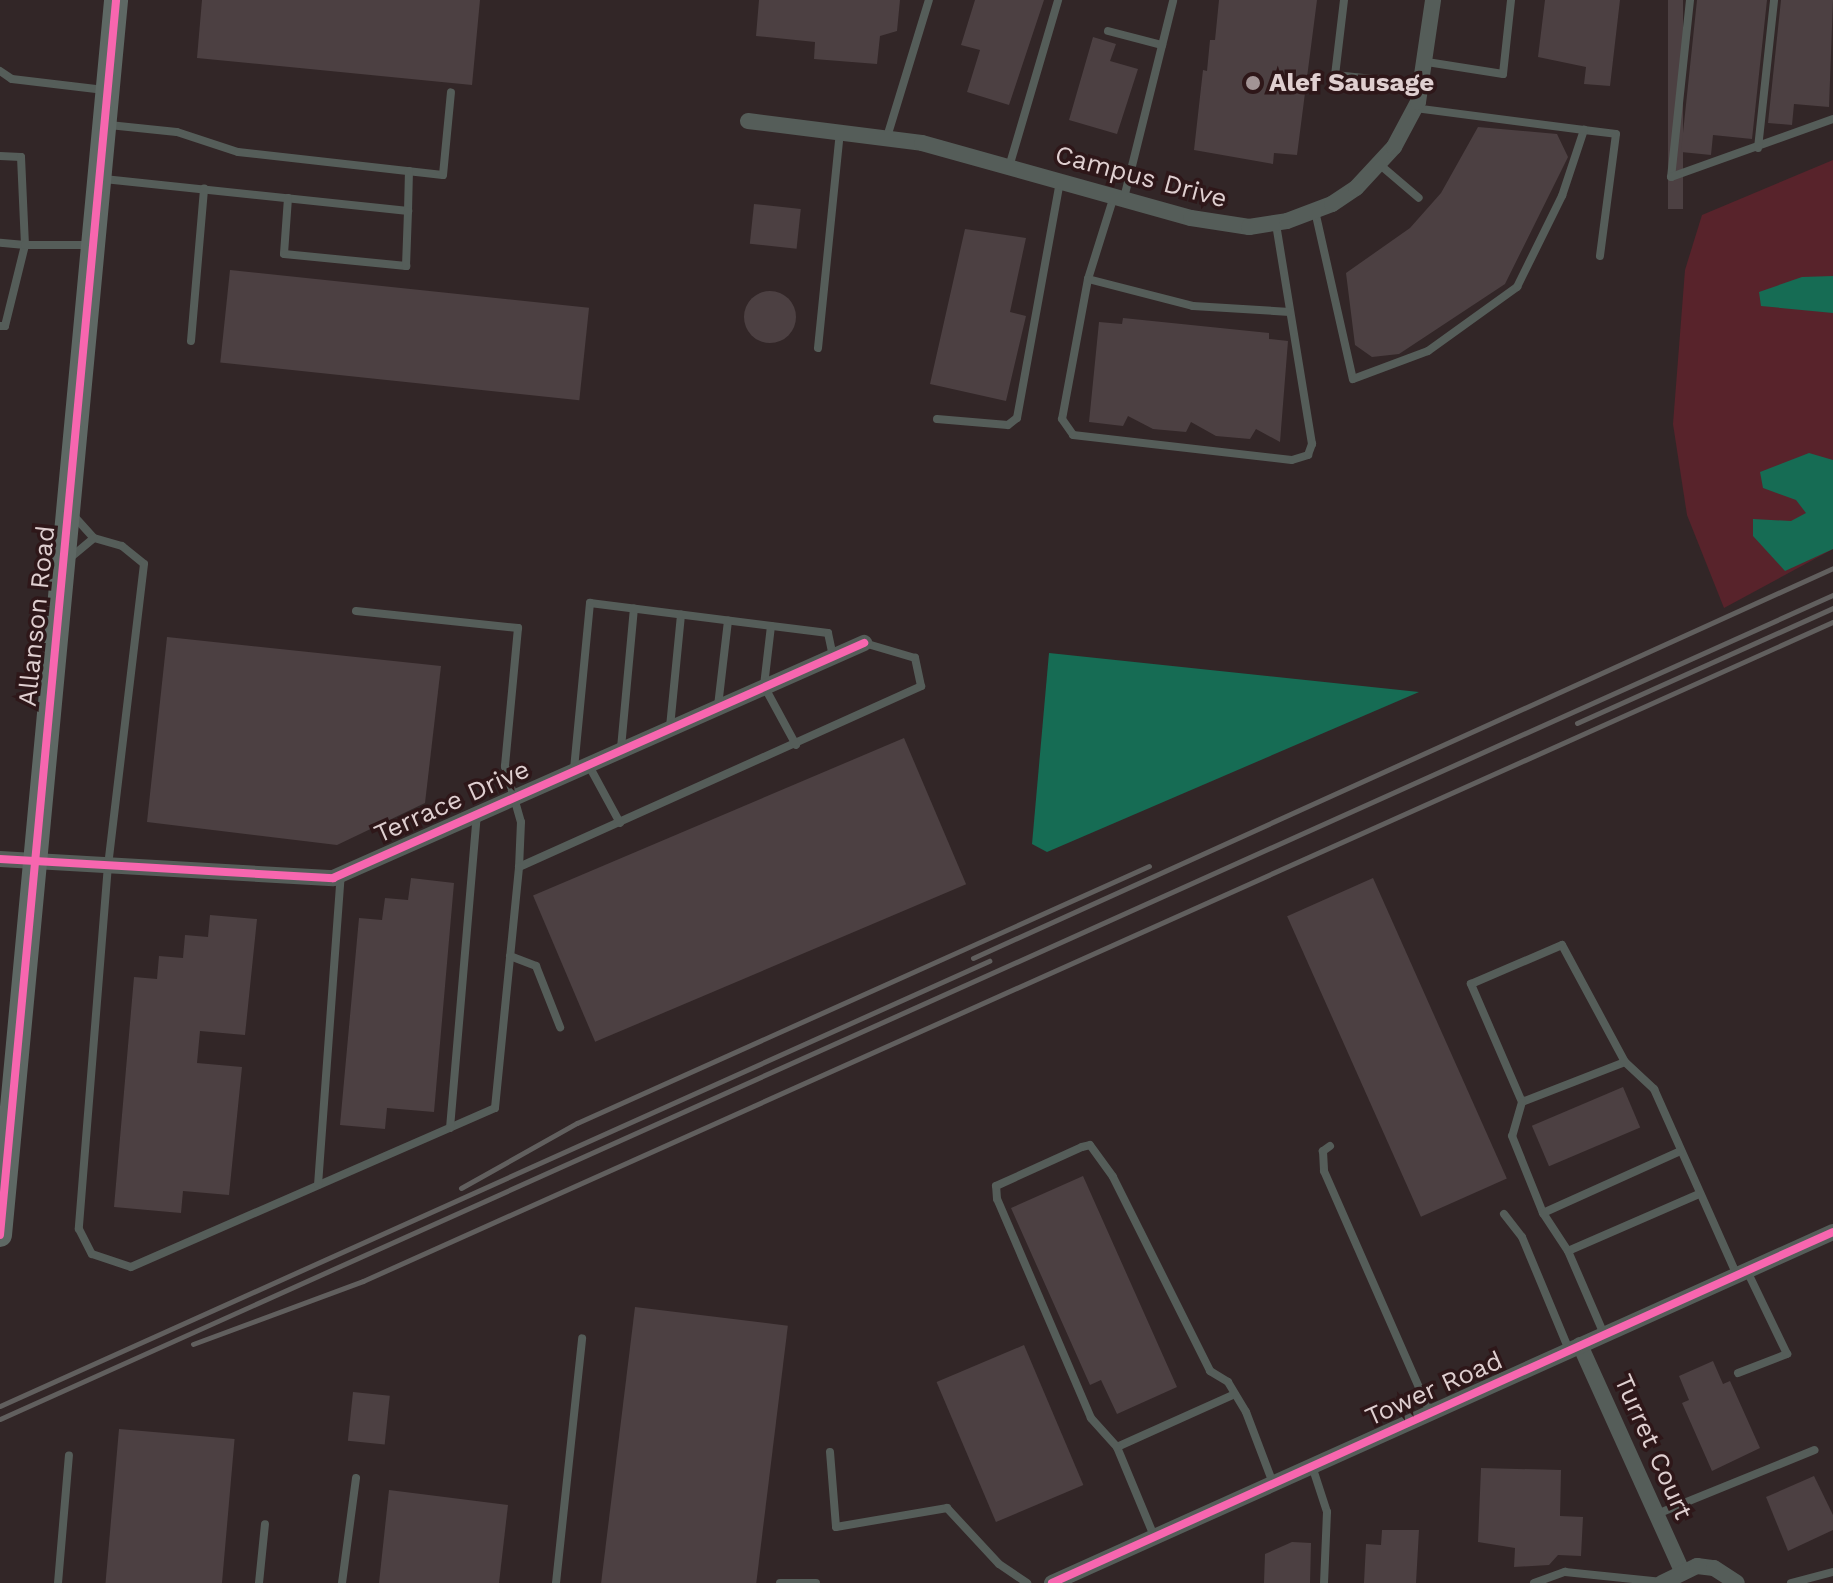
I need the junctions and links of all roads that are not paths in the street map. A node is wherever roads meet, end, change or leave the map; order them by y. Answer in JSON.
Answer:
{"nodes":[{"id":1,"x":116,"y":0,"type":"edge"},
{"id":2,"x":929,"y":0,"type":"edge"},
{"id":3,"x":1058,"y":0,"type":"edge"},
{"id":4,"x":1344,"y":0,"type":"edge"},
{"id":5,"x":1433,"y":0,"type":"edge"},
{"id":6,"x":1511,"y":0,"type":"edge"},
{"id":7,"x":1690,"y":0,"type":"edge"},
{"id":8,"x":1774,"y":0,"type":"edge"},
{"id":9,"x":1173,"y":1,"type":"edge"},
{"id":10,"x":1108,"y":31,"type":"dead end"},
{"id":11,"x":1162,"y":45,"type":"junction"},
{"id":12,"x":1427,"y":62,"type":"junction"},
{"id":13,"x":0,"y":71,"type":"edge"},
{"id":14,"x":1422,"y":84,"type":"junction"},
{"id":15,"x":107,"y":91,"type":"junction"},
{"id":16,"x":451,"y":92,"type":"dead end"},
{"id":17,"x":1415,"y":108,"type":"junction"},
{"id":18,"x":1833,"y":119,"type":"edge"},
{"id":19,"x":748,"y":121,"type":"dead end"},
{"id":20,"x":104,"y":125,"type":"junction"},
{"id":21,"x":840,"y":130,"type":"junction"},
{"id":22,"x":1584,"y":130,"type":"junction"},
{"id":23,"x":887,"y":137,"type":"junction"},
{"id":24,"x":1758,"y":148,"type":"junction"},
{"id":25,"x":0,"y":156,"type":"edge"},
{"id":26,"x":1379,"y":164,"type":"junction"},
{"id":27,"x":1009,"y":167,"type":"junction"},
{"id":28,"x":409,"y":171,"type":"junction"},
{"id":29,"x":99,"y":178,"type":"junction"},
{"id":30,"x":1060,"y":180,"type":"junction"},
{"id":31,"x":204,"y":189,"type":"junction"},
{"id":32,"x":1119,"y":197,"type":"junction"},
{"id":33,"x":288,"y":198,"type":"junction"},
{"id":34,"x":1419,"y":198,"type":"dead end"},
{"id":35,"x":408,"y":211,"type":"junction"},
{"id":36,"x":1315,"y":211,"type":"junction"},
{"id":37,"x":1276,"y":223,"type":"junction"},
{"id":38,"x":0,"y":243,"type":"edge"},
{"id":39,"x":25,"y":245,"type":"junction"},
{"id":40,"x":93,"y":245,"type":"junction"},
{"id":41,"x":1600,"y":256,"type":"dead end"},
{"id":42,"x":1088,"y":279,"type":"junction"},
{"id":43,"x":1290,"y":312,"type":"junction"},
{"id":44,"x":0,"y":326,"type":"edge"},
{"id":45,"x":191,"y":341,"type":"dead end"},
{"id":46,"x":818,"y":348,"type":"dead end"},
{"id":47,"x":937,"y":419,"type":"dead end"},
{"id":48,"x":68,"y":508,"type":"junction"},
{"id":49,"x":94,"y":538,"type":"junction"},
{"id":50,"x":62,"y":569,"type":"junction"},
{"id":51,"x":634,"y":609,"type":"junction"},
{"id":52,"x":356,"y":611,"type":"dead end"},
{"id":53,"x":681,"y":615,"type":"junction"},
{"id":54,"x":728,"y":621,"type":"junction"},
{"id":55,"x":771,"y":626,"type":"junction"},
{"id":56,"x":864,"y":643,"type":"joint"},
{"id":57,"x":833,"y":656,"type":"junction"},
{"id":58,"x":764,"y":686,"type":"junction"},
{"id":59,"x":718,"y":706,"type":"junction"},
{"id":60,"x":670,"y":727,"type":"junction"},
{"id":61,"x":796,"y":745,"type":"junction"},
{"id":62,"x":621,"y":748,"type":"junction"},
{"id":63,"x":581,"y":766,"type":"junction"},
{"id":64,"x":516,"y":794,"type":"junction"},
{"id":65,"x":477,"y":812,"type":"junction"},
{"id":66,"x":620,"y":823,"type":"junction"},
{"id":67,"x":0,"y":859,"type":"edge"},
{"id":68,"x":34,"y":862,"type":"junction"},
{"id":69,"x":108,"y":865,"type":"junction"},
{"id":70,"x":519,"y":867,"type":"junction"},
{"id":71,"x":341,"y":874,"type":"junction"},
{"id":72,"x":510,"y":956,"type":"junction"},
{"id":73,"x":560,"y":1027,"type":"dead end"},
{"id":74,"x":1625,"y":1062,"type":"junction"},
{"id":75,"x":6,"y":1101,"type":"edge"},
{"id":76,"x":1522,"y":1102,"type":"junction"},
{"id":77,"x":450,"y":1128,"type":"junction"},
{"id":78,"x":1330,"y":1146,"type":"dead end"},
{"id":79,"x":1680,"y":1151,"type":"junction"},
{"id":80,"x":3,"y":1166,"type":"edge"},
{"id":81,"x":318,"y":1185,"type":"junction"},
{"id":82,"x":1697,"y":1195,"type":"junction"},
{"id":83,"x":1543,"y":1213,"type":"junction"},
{"id":84,"x":1504,"y":1214,"type":"dead end"},
{"id":85,"x":1833,"y":1232,"type":"edge"},
{"id":86,"x":0,"y":1235,"type":"edge"},
{"id":87,"x":1568,"y":1251,"type":"junction"},
{"id":88,"x":1742,"y":1273,"type":"junction"},
{"id":89,"x":1604,"y":1334,"type":"junction"},
{"id":90,"x":582,"y":1338,"type":"dead end"},
{"id":91,"x":1575,"y":1348,"type":"junction"},
{"id":92,"x":1738,"y":1373,"type":"dead end"},
{"id":93,"x":1235,"y":1394,"type":"junction"},
{"id":94,"x":1430,"y":1412,"type":"junction"},
{"id":95,"x":1117,"y":1447,"type":"junction"},
{"id":96,"x":1815,"y":1450,"type":"dead end"},
{"id":97,"x":830,"y":1452,"type":"dead end"},
{"id":98,"x":69,"y":1455,"type":"dead end"},
{"id":99,"x":1312,"y":1466,"type":"junction"},
{"id":100,"x":356,"y":1478,"type":"dead end"},
{"id":101,"x":1273,"y":1483,"type":"junction"},
{"id":102,"x":1657,"y":1514,"type":"junction"},
{"id":103,"x":265,"y":1524,"type":"dead end"},
{"id":104,"x":1154,"y":1536,"type":"junction"},
{"id":105,"x":1681,"y":1569,"type":"junction"},
{"id":106,"x":1833,"y":1572,"type":"edge"},
{"id":107,"x":1662,"y":1582,"type":"edge"},
{"id":108,"x":58,"y":1583,"type":"edge"},
{"id":109,"x":259,"y":1583,"type":"edge"},
{"id":110,"x":342,"y":1583,"type":"edge"},
{"id":111,"x":556,"y":1583,"type":"edge"},
{"id":112,"x":780,"y":1583,"type":"edge"},
{"id":113,"x":816,"y":1583,"type":"edge"},
{"id":114,"x":1027,"y":1583,"type":"edge"},
{"id":115,"x":1052,"y":1583,"type":"edge"},
{"id":116,"x":1324,"y":1583,"type":"edge"},
{"id":117,"x":1534,"y":1583,"type":"edge"},
{"id":118,"x":1737,"y":1583,"type":"edge"},
{"id":119,"x":1791,"y":1583,"type":"edge"}],
"edges":[{"from":1,"to":15,"type":"street","name":"Allanson Road"},
{"from":2,"to":23,"type":"lane"},
{"from":3,"to":27,"type":"lane"},
{"from":4,"to":14,"type":"lane"},
{"from":5,"to":12,"type":"street","name":"Campus Drive"},
{"from":6,"to":12,"type":"lane"},
{"from":7,"to":24,"type":"lane"},
{"from":8,"to":24,"type":"lane"},
{"from":9,"to":11,"type":"lane"},
{"from":10,"to":11,"type":"lane"},
{"from":11,"to":32,"type":"lane"},
{"from":12,"to":14,"type":"street","name":"Campus Drive"},
{"from":13,"to":15,"type":"lane"},
{"from":14,"to":17,"type":"street","name":"Campus Drive"},
{"from":15,"to":20,"type":"street","name":"Allanson Road"},
{"from":16,"to":28,"type":"lane"},
{"from":17,"to":22,"type":"lane"},
{"from":17,"to":26,"type":"street","name":"Campus Drive"},
{"from":18,"to":24,"type":"lane"},
{"from":19,"to":21,"type":"street","name":"Campus Drive"},
{"from":20,"to":28,"type":"lane"},
{"from":20,"to":29,"type":"street","name":"Allanson Road"},
{"from":21,"to":23,"type":"street","name":"Campus Drive"},
{"from":21,"to":46,"type":"lane"},
{"from":22,"to":36,"type":"lane"},
{"from":22,"to":41,"type":"lane"},
{"from":23,"to":27,"type":"street","name":"Campus Drive"},
{"from":25,"to":39,"type":"lane"},
{"from":26,"to":34,"type":"lane"},
{"from":26,"to":36,"type":"street","name":"Campus Drive"},
{"from":27,"to":30,"type":"street","name":"Campus Drive"},
{"from":28,"to":35,"type":"lane"},
{"from":29,"to":31,"type":"lane"},
{"from":29,"to":40,"type":"street","name":"Allanson Road"},
{"from":30,"to":32,"type":"street","name":"Campus Drive"},
{"from":30,"to":47,"type":"lane"},
{"from":31,"to":33,"type":"lane"},
{"from":31,"to":45,"type":"lane"},
{"from":32,"to":37,"type":"street","name":"Campus Drive"},
{"from":32,"to":42,"type":"lane"},
{"from":33,"to":35,"type":"lane"},
{"from":33,"to":35,"type":"lane"},
{"from":36,"to":37,"type":"street","name":"Campus Drive"},
{"from":37,"to":43,"type":"lane"},
{"from":38,"to":39,"type":"lane"},
{"from":39,"to":40,"type":"lane"},
{"from":39,"to":44,"type":"lane"},
{"from":40,"to":48,"type":"street","name":"Allanson Road"},
{"from":42,"to":43,"type":"lane"},
{"from":42,"to":43,"type":"lane"},
{"from":48,"to":49,"type":"lane"},
{"from":48,"to":50,"type":"street","name":"Allanson Road"},
{"from":49,"to":50,"type":"lane"},
{"from":49,"to":69,"type":"lane"},
{"from":50,"to":68,"type":"street","name":"Allanson Road"},
{"from":51,"to":53,"type":"lane"},
{"from":51,"to":62,"type":"lane"},
{"from":51,"to":63,"type":"lane"},
{"from":52,"to":64,"type":"lane"},
{"from":53,"to":54,"type":"lane"},
{"from":53,"to":60,"type":"lane"},
{"from":54,"to":55,"type":"lane"},
{"from":54,"to":59,"type":"lane"},
{"from":55,"to":57,"type":"lane"},
{"from":55,"to":58,"type":"lane"},
{"from":56,"to":57,"type":"street","name":"Terrace Drive"},
{"from":56,"to":61,"type":"lane"},
{"from":57,"to":58,"type":"street","name":"Terrace Drive"},
{"from":58,"to":59,"type":"street","name":"Terrace Drive"},
{"from":58,"to":61,"type":"lane"},
{"from":59,"to":60,"type":"street","name":"Terrace Drive"},
{"from":60,"to":62,"type":"street","name":"Terrace Drive"},
{"from":61,"to":66,"type":"lane"},
{"from":62,"to":63,"type":"street","name":"Terrace Drive"},
{"from":63,"to":64,"type":"street","name":"Terrace Drive"},
{"from":63,"to":66,"type":"lane"},
{"from":64,"to":65,"type":"street","name":"Terrace Drive"},
{"from":64,"to":70,"type":"lane"},
{"from":65,"to":71,"type":"street","name":"Terrace Drive"},
{"from":65,"to":77,"type":"lane"},
{"from":66,"to":70,"type":"lane"},
{"from":67,"to":68,"type":"street","name":"Terrace Drive"},
{"from":68,"to":69,"type":"street","name":"Terrace Drive"},
{"from":68,"to":75,"type":"street","name":"Allanson Road"},
{"from":69,"to":71,"type":"street","name":"Terrace Drive"},
{"from":69,"to":81,"type":"lane"},
{"from":70,"to":72,"type":"lane"},
{"from":71,"to":81,"type":"lane"},
{"from":72,"to":73,"type":"lane"},
{"from":72,"to":77,"type":"lane"},
{"from":74,"to":76,"type":"lane"},
{"from":74,"to":76,"type":"lane"},
{"from":74,"to":79,"type":"lane"},
{"from":75,"to":80,"type":"street","name":"Allanson Road"},
{"from":76,"to":83,"type":"lane"},
{"from":77,"to":81,"type":"lane"},
{"from":78,"to":94,"type":"lane"},
{"from":79,"to":82,"type":"lane"},
{"from":79,"to":83,"type":"lane"},
{"from":80,"to":86,"type":"street","name":"Allanson Road"},
{"from":82,"to":87,"type":"lane"},
{"from":82,"to":88,"type":"lane"},
{"from":83,"to":87,"type":"lane"},
{"from":84,"to":91,"type":"lane"},
{"from":85,"to":88,"type":"street","name":"Tower Road"},
{"from":87,"to":89,"type":"lane"},
{"from":88,"to":89,"type":"street","name":"Tower Road"},
{"from":88,"to":92,"type":"lane"},
{"from":89,"to":91,"type":"street","name":"Tower Road"},
{"from":90,"to":111,"type":"lane"},
{"from":91,"to":94,"type":"street","name":"Tower Road"},
{"from":91,"to":102,"type":"street","name":"Turret Court"},
{"from":93,"to":95,"type":"lane"},
{"from":93,"to":95,"type":"lane"},
{"from":93,"to":101,"type":"lane"},
{"from":94,"to":99,"type":"street","name":"Tower Road"},
{"from":95,"to":104,"type":"lane"},
{"from":96,"to":102,"type":"lane"},
{"from":97,"to":114,"type":"lane"},
{"from":98,"to":108,"type":"lane"},
{"from":99,"to":101,"type":"street","name":"Tower Road"},
{"from":99,"to":116,"type":"lane"},
{"from":100,"to":110,"type":"lane"},
{"from":101,"to":104,"type":"street","name":"Tower Road"},
{"from":102,"to":105,"type":"street","name":"Turret Court"},
{"from":103,"to":109,"type":"lane"},
{"from":104,"to":115,"type":"street","name":"Tower Road"},
{"from":105,"to":107,"type":"street"},
{"from":105,"to":118,"type":"street"},
{"from":106,"to":119,"type":"lane"},
{"from":107,"to":117,"type":"lane"},
{"from":112,"to":113,"type":"lane"}]}
